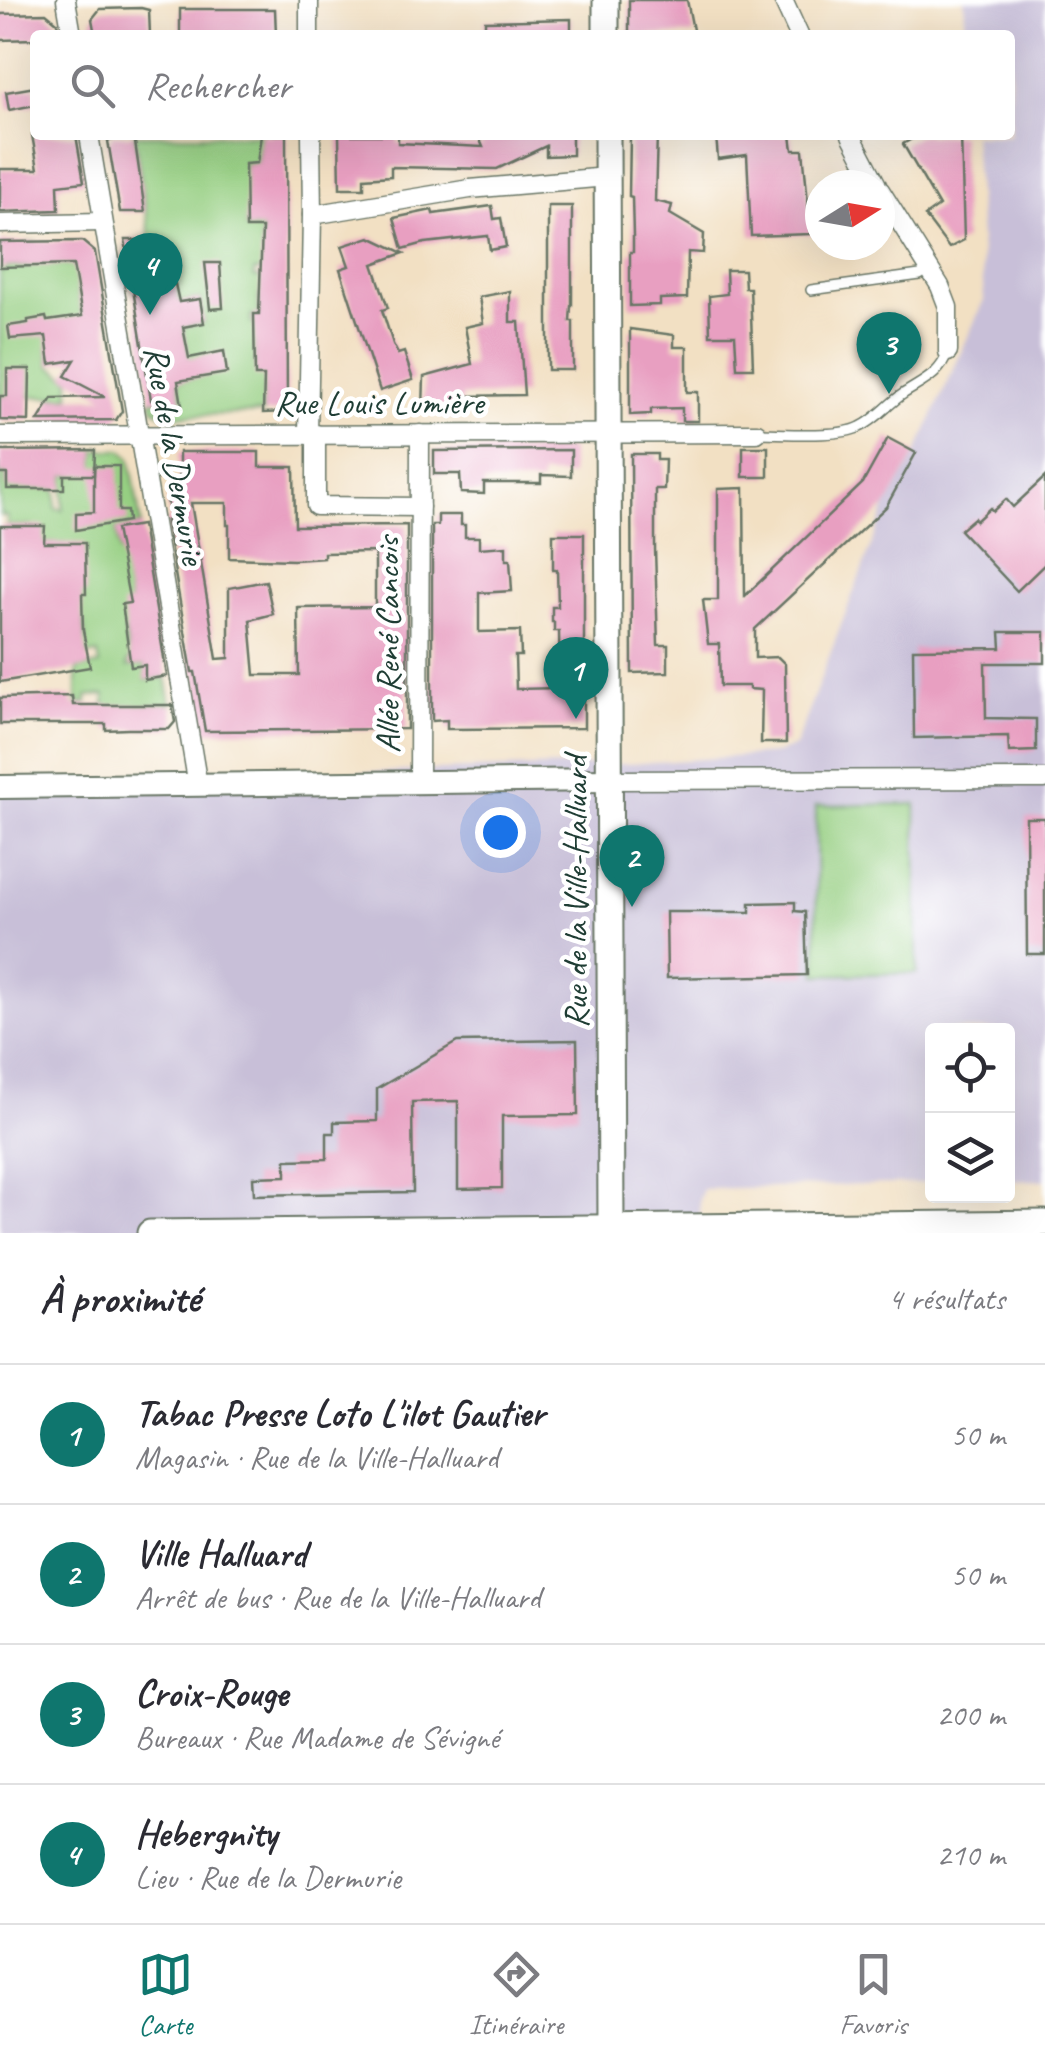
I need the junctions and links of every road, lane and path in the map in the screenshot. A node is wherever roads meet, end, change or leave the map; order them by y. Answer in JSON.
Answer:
{"nodes":[{"id":1,"x":66,"y":0,"type":"edge"},
{"id":2,"x":308,"y":0,"type":"edge"},
{"id":3,"x":606,"y":0,"type":"edge"},
{"id":4,"x":783,"y":0,"type":"edge"},
{"id":5,"x":71,"y":30,"type":"edge"},
{"id":6,"x":309,"y":30,"type":"edge"},
{"id":7,"x":606,"y":30,"type":"edge"},
{"id":8,"x":797,"y":30,"type":"edge"},
{"id":9,"x":90,"y":140,"type":"edge"},
{"id":10,"x":311,"y":140,"type":"edge"},
{"id":11,"x":607,"y":140,"type":"edge"},
{"id":12,"x":853,"y":140,"type":"edge"},
{"id":13,"x":868,"y":170,"type":"edge"},
{"id":14,"x":607,"y":177,"type":"junction"},
{"id":15,"x":312,"y":215,"type":"junction"},
{"id":16,"x":895,"y":215,"type":"edge"},
{"id":17,"x":104,"y":222,"type":"junction"},
{"id":18,"x":0,"y":224,"type":"edge"},
{"id":19,"x":929,"y":268,"type":"junction"},
{"id":20,"x":810,"y":290,"type":"dead end"},
{"id":21,"x":948,"y":352,"type":"joint"},
{"id":22,"x":608,"y":433,"type":"junction"},
{"id":23,"x":758,"y":433,"type":"joint"},
{"id":24,"x":312,"y":434,"type":"junction"},
{"id":25,"x":420,"y":434,"type":"junction"},
{"id":26,"x":139,"y":435,"type":"junction"},
{"id":27,"x":0,"y":436,"type":"edge"},
{"id":28,"x":420,"y":507,"type":"junction"},
{"id":29,"x":609,"y":780,"type":"junction"},
{"id":30,"x":1045,"y":780,"type":"edge"},
{"id":31,"x":418,"y":783,"type":"junction"},
{"id":32,"x":198,"y":786,"type":"junction"},
{"id":33,"x":0,"y":787,"type":"edge"},
{"id":34,"x":1045,"y":1223,"type":"edge"},
{"id":35,"x":611,"y":1229,"type":"junction"},
{"id":36,"x":150,"y":1233,"type":"edge"}],
"edges":[{"from":1,"to":5,"type":"street"},
{"from":2,"to":6,"type":"street"},
{"from":3,"to":7,"type":"main road"},
{"from":4,"to":8,"type":"street"},
{"from":9,"to":17,"type":"street","name":"Rue de la Dermurie"},
{"from":10,"to":15,"type":"street"},
{"from":11,"to":14,"type":"main road","name":"Rue de la Ville-Halluard"},
{"from":12,"to":13,"type":"street"},
{"from":14,"to":15,"type":"street"},
{"from":14,"to":22,"type":"main road","name":"Rue de la Ville-Halluard"},
{"from":15,"to":24,"type":"street"},
{"from":16,"to":19,"type":"street"},
{"from":17,"to":18,"type":"street"},
{"from":17,"to":26,"type":"street","name":"Rue de la Dermurie"},
{"from":19,"to":20,"type":"lane"},
{"from":19,"to":21,"type":"street"},
{"from":21,"to":23,"type":"lane"},
{"from":22,"to":23,"type":"street","name":"Rue Louis Lumière"},
{"from":22,"to":25,"type":"street","name":"Rue Louis Lumière"},
{"from":22,"to":29,"type":"main road","name":"Rue de la Ville-Halluard"},
{"from":24,"to":25,"type":"street","name":"Rue Louis Lumière"},
{"from":24,"to":26,"type":"street","name":"Rue Louis Lumière"},
{"from":24,"to":28,"type":"street"},
{"from":25,"to":28,"type":"street","name":"Allée René Cancois"},
{"from":26,"to":27,"type":"street","name":"Rue Louis Lumière"},
{"from":26,"to":32,"type":"street","name":"Rue de la Dermurie"},
{"from":28,"to":31,"type":"street","name":"Allée René Cancois"},
{"from":29,"to":30,"type":"street"},
{"from":29,"to":31,"type":"street"},
{"from":29,"to":35,"type":"main road","name":"Rue de la Ville-Halluard"},
{"from":31,"to":32,"type":"street"},
{"from":32,"to":33,"type":"street"},
{"from":34,"to":35,"type":"main road"},
{"from":35,"to":36,"type":"main road"}]}
